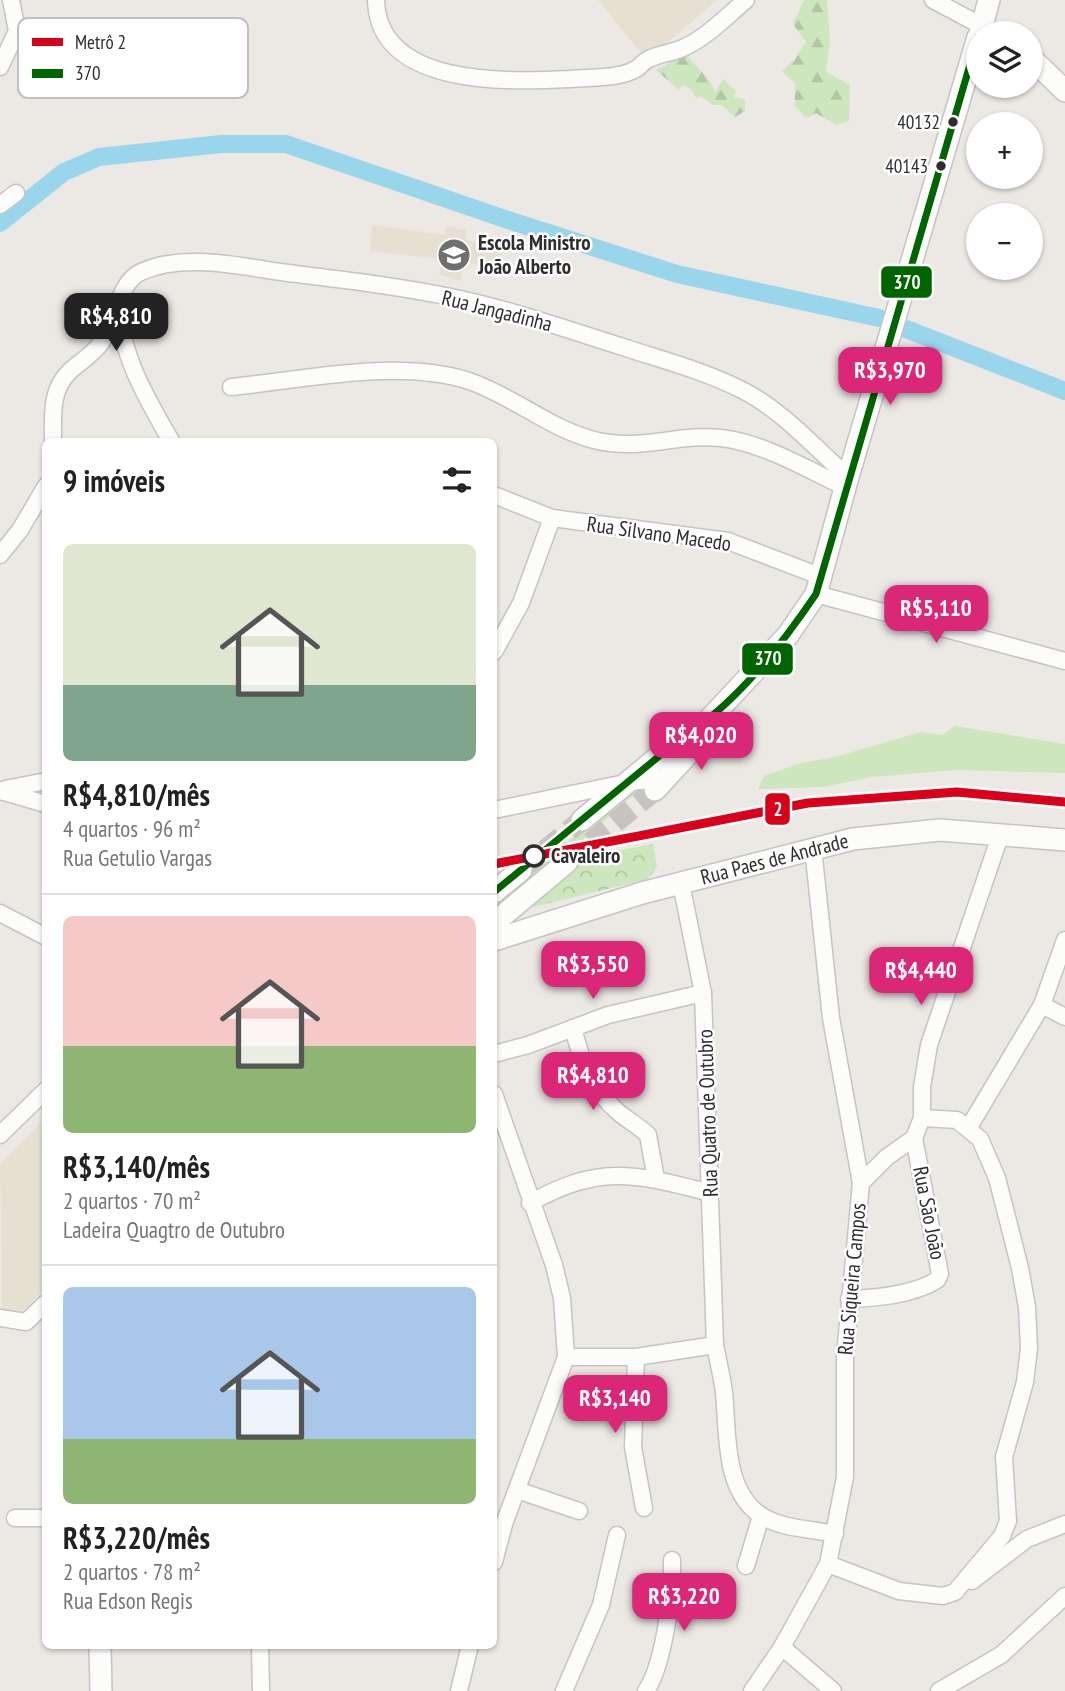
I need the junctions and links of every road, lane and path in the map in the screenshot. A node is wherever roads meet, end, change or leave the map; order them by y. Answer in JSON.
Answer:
{"nodes":[{"id":1,"x":11,"y":0,"type":"edge"},
{"id":2,"x":376,"y":0,"type":"edge"},
{"id":3,"x":746,"y":0,"type":"edge"},
{"id":4,"x":933,"y":0,"type":"edge"},
{"id":5,"x":989,"y":0,"type":"edge"},
{"id":6,"x":966,"y":21,"type":"edge"},
{"id":7,"x":985,"y":21,"type":"edge"},
{"id":8,"x":0,"y":67,"type":"edge"},
{"id":9,"x":1043,"y":70,"type":"edge"},
{"id":10,"x":966,"y":88,"type":"edge"},
{"id":11,"x":1065,"y":91,"type":"edge"},
{"id":12,"x":16,"y":193,"type":"dead end"},
{"id":13,"x":0,"y":205,"type":"edge"},
{"id":14,"x":120,"y":303,"type":"junction"},
{"id":15,"x":231,"y":387,"type":"dead end"},
{"id":16,"x":53,"y":438,"type":"edge"},
{"id":17,"x":169,"y":438,"type":"edge"},
{"id":18,"x":846,"y":482,"type":"junction"},
{"id":19,"x":42,"y":493,"type":"edge"},
{"id":20,"x":497,"y":496,"type":"edge"},
{"id":21,"x":552,"y":519,"type":"junction"},
{"id":22,"x":0,"y":555,"type":"edge"},
{"id":23,"x":819,"y":586,"type":"junction"},
{"id":24,"x":497,"y":647,"type":"edge"},
{"id":25,"x":1065,"y":661,"type":"edge"},
{"id":26,"x":706,"y":723,"type":"junction"},
{"id":27,"x":42,"y":782,"type":"edge"},
{"id":28,"x":630,"y":782,"type":"junction"},
{"id":29,"x":661,"y":784,"type":"joint"},
{"id":30,"x":3,"y":787,"type":"edge"},
{"id":31,"x":42,"y":802,"type":"edge"},
{"id":32,"x":497,"y":809,"type":"edge"},
{"id":33,"x":582,"y":820,"type":"tunnel mouth"},
{"id":34,"x":1001,"y":832,"type":"junction"},
{"id":35,"x":1065,"y":839,"type":"edge"},
{"id":36,"x":813,"y":848,"type":"junction"},
{"id":37,"x":567,"y":862,"type":"tunnel mouth"},
{"id":38,"x":521,"y":870,"type":"tunnel mouth"},
{"id":39,"x":681,"y":883,"type":"junction"},
{"id":40,"x":497,"y":890,"type":"edge"},
{"id":41,"x":3,"y":919,"type":"edge"},
{"id":42,"x":497,"y":920,"type":"edge"},
{"id":43,"x":42,"y":935,"type":"edge"},
{"id":44,"x":497,"y":939,"type":"edge"},
{"id":45,"x":1065,"y":940,"type":"edge"},
{"id":46,"x":703,"y":993,"type":"junction"},
{"id":47,"x":1042,"y":1005,"type":"junction"},
{"id":48,"x":1065,"y":1017,"type":"edge"},
{"id":49,"x":573,"y":1028,"type":"junction"},
{"id":50,"x":497,"y":1053,"type":"edge"},
{"id":51,"x":42,"y":1094,"type":"edge"},
{"id":52,"x":497,"y":1103,"type":"edge"},
{"id":53,"x":922,"y":1118,"type":"junction"},
{"id":54,"x":969,"y":1127,"type":"junction"},
{"id":55,"x":0,"y":1135,"type":"edge"},
{"id":56,"x":914,"y":1138,"type":"junction"},
{"id":57,"x":656,"y":1179,"type":"junction"},
{"id":58,"x":861,"y":1183,"type":"junction"},
{"id":59,"x":712,"y":1193,"type":"junction"},
{"id":60,"x":530,"y":1203,"type":"junction"},
{"id":61,"x":849,"y":1299,"type":"junction"},
{"id":62,"x":42,"y":1307,"type":"edge"},
{"id":63,"x":0,"y":1318,"type":"edge"},
{"id":64,"x":715,"y":1345,"type":"junction"},
{"id":65,"x":566,"y":1357,"type":"junction"},
{"id":66,"x":636,"y":1357,"type":"junction"},
{"id":67,"x":517,"y":1490,"type":"junction"},
{"id":68,"x":644,"y":1508,"type":"dead end"},
{"id":69,"x":579,"y":1511,"type":"dead end"},
{"id":70,"x":761,"y":1516,"type":"junction"},
{"id":71,"x":15,"y":1518,"type":"dead end"},
{"id":72,"x":42,"y":1518,"type":"edge"},
{"id":73,"x":499,"y":1523,"type":"edge"},
{"id":74,"x":1065,"y":1524,"type":"edge"},
{"id":75,"x":835,"y":1534,"type":"junction"},
{"id":76,"x":617,"y":1535,"type":"dead end"},
{"id":77,"x":672,"y":1560,"type":"dead end"},
{"id":78,"x":828,"y":1564,"type":"junction"},
{"id":79,"x":746,"y":1566,"type":"dead end"},
{"id":80,"x":956,"y":1592,"type":"junction"},
{"id":81,"x":1065,"y":1596,"type":"edge"},
{"id":82,"x":782,"y":1647,"type":"junction"},
{"id":83,"x":100,"y":1649,"type":"edge"},
{"id":84,"x":260,"y":1649,"type":"edge"},
{"id":85,"x":469,"y":1649,"type":"edge"},
{"id":86,"x":647,"y":1690,"type":"edge"},
{"id":87,"x":101,"y":1691,"type":"edge"},
{"id":88,"x":261,"y":1691,"type":"edge"},
{"id":89,"x":459,"y":1691,"type":"edge"},
{"id":90,"x":564,"y":1691,"type":"edge"},
{"id":91,"x":752,"y":1691,"type":"edge"},
{"id":92,"x":834,"y":1691,"type":"edge"},
{"id":93,"x":939,"y":1691,"type":"edge"}],
"edges":[{"from":1,"to":8,"type":"street"},
{"from":2,"to":3,"type":"street"},
{"from":4,"to":6,"type":"street"},
{"from":5,"to":7,"type":"main road"},
{"from":9,"to":11,"type":"main road"},
{"from":10,"to":18,"type":"main road"},
{"from":12,"to":13,"type":"street"},
{"from":14,"to":16,"type":"street","name":"Rua Jangadinha"},
{"from":14,"to":17,"type":"street"},
{"from":14,"to":18,"type":"street","name":"Rua Jangadinha"},
{"from":15,"to":18,"type":"street"},
{"from":18,"to":23,"type":"main road"},
{"from":19,"to":22,"type":"street"},
{"from":20,"to":21,"type":"street","name":"Rua Silvano Macedo"},
{"from":21,"to":23,"type":"street","name":"Rua Silvano Macedo"},
{"from":21,"to":24,"type":"street"},
{"from":23,"to":25,"type":"street","name":"Rua Silvano Macedo"},
{"from":23,"to":26,"type":"main road"},
{"from":26,"to":28,"type":"main road"},
{"from":26,"to":29,"type":"main road"},
{"from":27,"to":30,"type":"street"},
{"from":28,"to":29,"type":"street"},
{"from":28,"to":32,"type":"street"},
{"from":28,"to":33,"type":"main road"},
{"from":30,"to":31,"type":"street"},
{"from":34,"to":35,"type":"main road","name":"Rua Paes de Andrade"},
{"from":34,"to":36,"type":"main road","name":"Rua Paes de Andrade"},
{"from":34,"to":53,"type":"street"},
{"from":36,"to":39,"type":"main road","name":"Rua Paes de Andrade"},
{"from":36,"to":58,"type":"street","name":"Rua Siqueira Campos"},
{"from":37,"to":42,"type":"main road"},
{"from":38,"to":40,"type":"main road"},
{"from":39,"to":44,"type":"main road","name":"Rua Paes de Andrade"},
{"from":39,"to":46,"type":"street","name":"Rua Quatro de Outubro"},
{"from":41,"to":43,"type":"street"},
{"from":45,"to":47,"type":"street"},
{"from":46,"to":49,"type":"street"},
{"from":46,"to":59,"type":"street","name":"Rua Quatro de Outubro"},
{"from":47,"to":48,"type":"street"},
{"from":47,"to":54,"type":"street"},
{"from":49,"to":50,"type":"street"},
{"from":49,"to":57,"type":"street"},
{"from":51,"to":55,"type":"street"},
{"from":52,"to":60,"type":"street"},
{"from":53,"to":54,"type":"street"},
{"from":53,"to":56,"type":"street"},
{"from":54,"to":80,"type":"street"},
{"from":56,"to":58,"type":"street"},
{"from":56,"to":61,"type":"street","name":"Rua São João"},
{"from":57,"to":59,"type":"street"},
{"from":57,"to":60,"type":"street"},
{"from":58,"to":61,"type":"street","name":"Rua Siqueira Campos"},
{"from":59,"to":64,"type":"street","name":"Rua Quatro de Outubro"},
{"from":60,"to":65,"type":"street"},
{"from":61,"to":75,"type":"street","name":"Rua Siqueira Campos"},
{"from":62,"to":63,"type":"street"},
{"from":64,"to":66,"type":"street"},
{"from":64,"to":70,"type":"street","name":"Rua Quatro de Outubro"},
{"from":65,"to":66,"type":"street"},
{"from":65,"to":67,"type":"street"},
{"from":66,"to":68,"type":"street"},
{"from":67,"to":69,"type":"street"},
{"from":67,"to":73,"type":"street"},
{"from":70,"to":75,"type":"street"},
{"from":70,"to":79,"type":"street"},
{"from":71,"to":72,"type":"street"},
{"from":74,"to":80,"type":"street"},
{"from":75,"to":78,"type":"street","name":"Rua Siqueira Campos"},
{"from":76,"to":90,"type":"street"},
{"from":77,"to":86,"type":"street"},
{"from":78,"to":80,"type":"street"},
{"from":78,"to":82,"type":"street","name":"Rua Siqueira Campos"},
{"from":81,"to":93,"type":"street"},
{"from":82,"to":91,"type":"street","name":"Rua Siqueira Campos"},
{"from":82,"to":92,"type":"street"},
{"from":83,"to":87,"type":"main road"},
{"from":84,"to":88,"type":"street"},
{"from":85,"to":89,"type":"street"}]}
